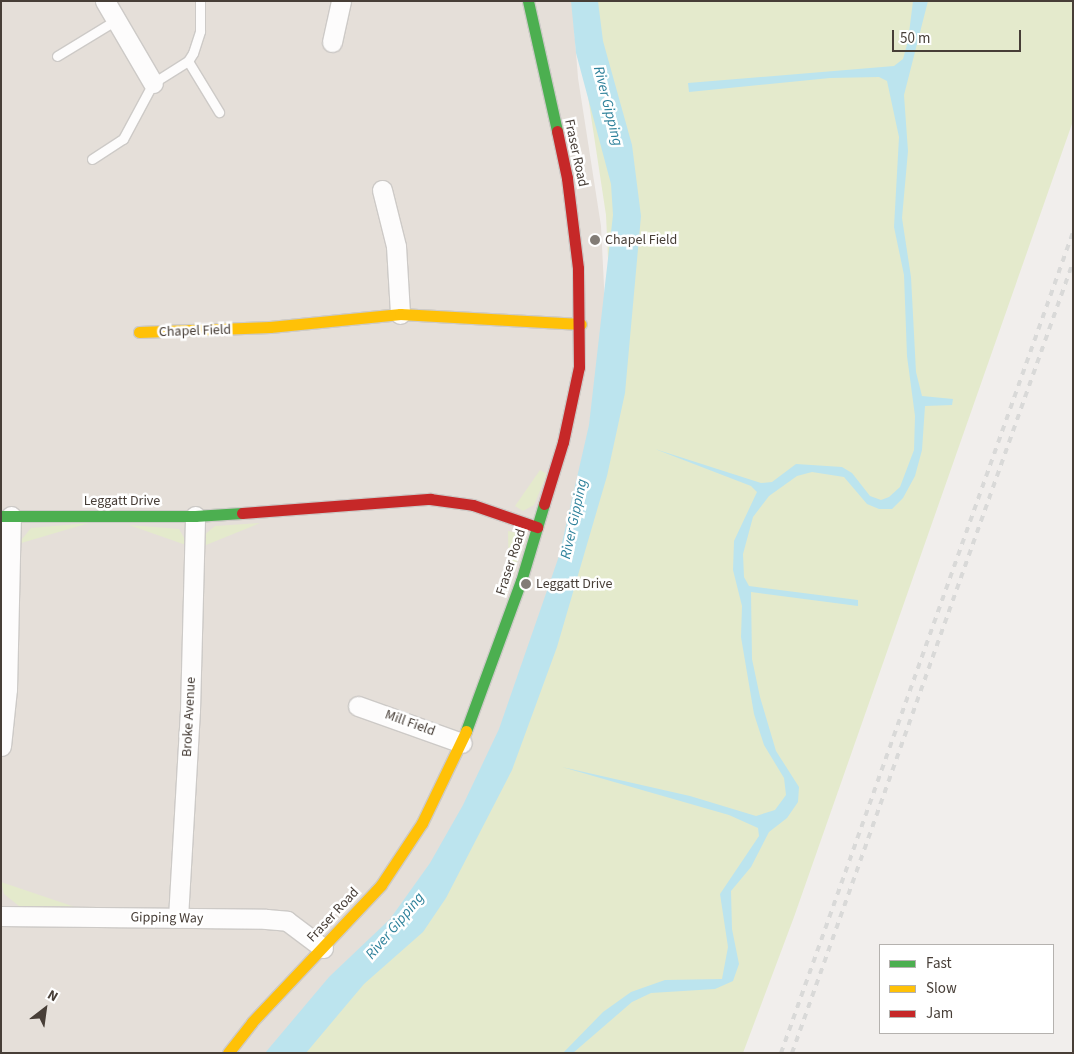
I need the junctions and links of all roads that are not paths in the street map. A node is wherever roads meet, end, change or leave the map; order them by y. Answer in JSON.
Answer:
{"nodes":[{"id":1,"x":105,"y":1,"type":"edge"},
{"id":2,"x":200,"y":1,"type":"edge"},
{"id":3,"x":341,"y":1,"type":"edge"},
{"id":4,"x":528,"y":1,"type":"edge"},
{"id":5,"x":116,"y":20,"type":"junction"},
{"id":6,"x":332,"y":42,"type":"dead end"},
{"id":7,"x":57,"y":56,"type":"dead end"},
{"id":8,"x":188,"y":61,"type":"junction"},
{"id":9,"x":153,"y":82,"type":"junction"},
{"id":10,"x":219,"y":112,"type":"dead end"},
{"id":11,"x":92,"y":158,"type":"dead end"},
{"id":12,"x":382,"y":190,"type":"dead end"},
{"id":13,"x":400,"y":314,"type":"junction"},
{"id":14,"x":580,"y":324,"type":"junction"},
{"id":15,"x":139,"y":332,"type":"dead end"},
{"id":16,"x":6,"y":516,"type":"edge"},
{"id":17,"x":195,"y":516,"type":"junction"},
{"id":18,"x":538,"y":527,"type":"junction"},
{"id":19,"x":358,"y":706,"type":"dead end"},
{"id":20,"x":2,"y":721,"type":"edge"},
{"id":21,"x":462,"y":743,"type":"junction"},
{"id":22,"x":1,"y":746,"type":"edge"},
{"id":23,"x":1,"y":916,"type":"edge"},
{"id":24,"x":178,"y":918,"type":"junction"},
{"id":25,"x":323,"y":948,"type":"junction"},
{"id":26,"x":228,"y":1053,"type":"edge"}],
"edges":[{"from":1,"to":5,"type":"street"},
{"from":2,"to":8,"type":"lane"},
{"from":3,"to":6,"type":"street"},
{"from":4,"to":14,"type":"street","name":"Fraser Road"},
{"from":5,"to":7,"type":"lane"},
{"from":5,"to":9,"type":"street"},
{"from":8,"to":9,"type":"lane"},
{"from":8,"to":10,"type":"lane"},
{"from":9,"to":11,"type":"lane"},
{"from":12,"to":13,"type":"street"},
{"from":13,"to":14,"type":"street","name":"Chapel Field"},
{"from":13,"to":15,"type":"street","name":"Chapel Field"},
{"from":14,"to":18,"type":"street","name":"Fraser Road"},
{"from":16,"to":17,"type":"street","name":"Leggatt Drive"},
{"from":16,"to":20,"type":"street"},
{"from":17,"to":18,"type":"street","name":"Leggatt Drive"},
{"from":17,"to":24,"type":"street","name":"Broke Avenue"},
{"from":18,"to":21,"type":"street","name":"Fraser Road"},
{"from":19,"to":21,"type":"street","name":"Mill Field"},
{"from":20,"to":22,"type":"street"},
{"from":21,"to":25,"type":"street","name":"Fraser Road"},
{"from":23,"to":24,"type":"street","name":"Gipping Way"},
{"from":24,"to":25,"type":"street","name":"Gipping Way"},
{"from":25,"to":26,"type":"street","name":"Fraser Road"}]}
